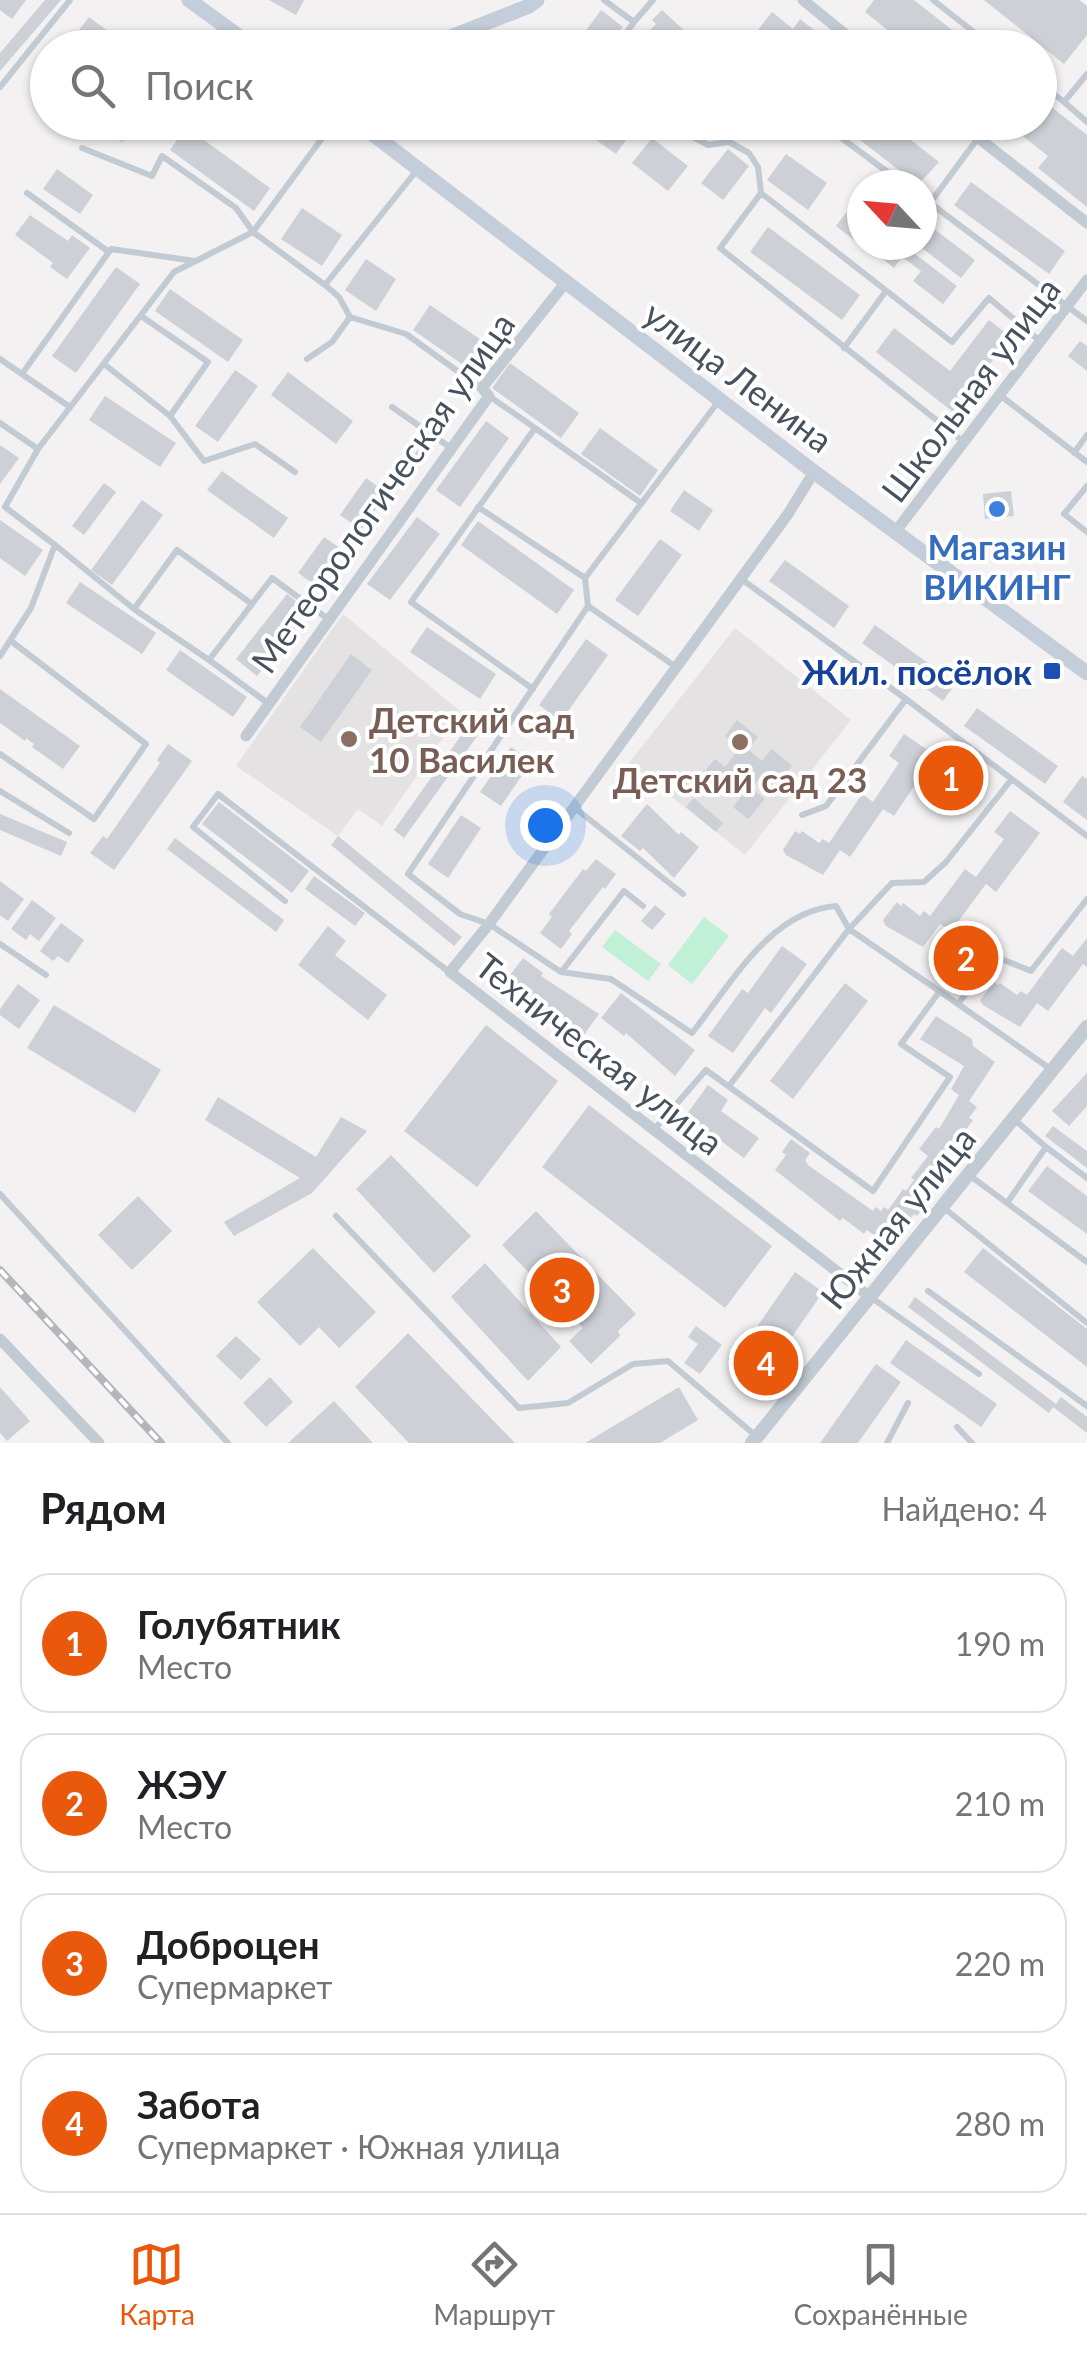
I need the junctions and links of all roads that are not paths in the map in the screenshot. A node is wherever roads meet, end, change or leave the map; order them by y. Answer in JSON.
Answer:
{"nodes":[{"id":1,"x":70,"y":0,"type":"edge"},
{"id":2,"x":188,"y":0,"type":"edge"},
{"id":3,"x":537,"y":0,"type":"edge"},
{"id":4,"x":604,"y":0,"type":"edge"},
{"id":5,"x":652,"y":0,"type":"edge"},
{"id":6,"x":803,"y":0,"type":"edge"},
{"id":7,"x":933,"y":0,"type":"edge"},
{"id":8,"x":634,"y":22,"type":"junction"},
{"id":9,"x":46,"y":30,"type":"edge"},
{"id":10,"x":230,"y":30,"type":"edge"},
{"id":11,"x":468,"y":30,"type":"edge"},
{"id":12,"x":628,"y":30,"type":"edge"},
{"id":13,"x":837,"y":30,"type":"edge"},
{"id":14,"x":971,"y":30,"type":"edge"},
{"id":15,"x":30,"y":50,"type":"edge"},
{"id":16,"x":1087,"y":74,"type":"edge"},
{"id":17,"x":0,"y":88,"type":"edge"},
{"id":18,"x":1057,"y":96,"type":"edge"},
{"id":19,"x":1064,"y":102,"type":"junction"},
{"id":20,"x":1087,"y":122,"type":"edge"},
{"id":21,"x":321,"y":140,"type":"edge"},
{"id":22,"x":380,"y":140,"type":"edge"},
{"id":23,"x":699,"y":140,"type":"edge"},
{"id":24,"x":845,"y":140,"type":"edge"},
{"id":25,"x":976,"y":140,"type":"edge"},
{"id":26,"x":981,"y":140,"type":"edge"},
{"id":27,"x":82,"y":148,"type":"dead end"},
{"id":28,"x":418,"y":170,"type":"junction"},
{"id":29,"x":886,"y":170,"type":"edge"},
{"id":30,"x":937,"y":187,"type":"edge"},
{"id":31,"x":27,"y":192,"type":"dead end"},
{"id":32,"x":761,"y":194,"type":"junction"},
{"id":33,"x":937,"y":208,"type":"edge"},
{"id":34,"x":1087,"y":223,"type":"edge"},
{"id":35,"x":252,"y":232,"type":"junction"},
{"id":36,"x":109,"y":252,"type":"junction"},
{"id":37,"x":200,"y":262,"type":"junction"},
{"id":38,"x":1087,"y":280,"type":"edge"},
{"id":39,"x":566,"y":282,"type":"junction"},
{"id":40,"x":325,"y":285,"type":"junction"},
{"id":41,"x":886,"y":291,"type":"junction"},
{"id":42,"x":1068,"y":305,"type":"junction"},
{"id":43,"x":141,"y":316,"type":"junction"},
{"id":44,"x":350,"y":317,"type":"junction"},
{"id":45,"x":1087,"y":321,"type":"edge"},
{"id":46,"x":1041,"y":342,"type":"junction"},
{"id":47,"x":844,"y":348,"type":"junction"},
{"id":48,"x":0,"y":359,"type":"edge"},
{"id":49,"x":307,"y":359,"type":"dead end"},
{"id":50,"x":104,"y":364,"type":"junction"},
{"id":51,"x":22,"y":374,"type":"junction"},
{"id":52,"x":486,"y":392,"type":"junction"},
{"id":53,"x":1001,"y":396,"type":"junction"},
{"id":54,"x":720,"y":400,"type":"junction"},
{"id":55,"x":70,"y":407,"type":"junction"},
{"id":56,"x":392,"y":407,"type":"dead end"},
{"id":57,"x":170,"y":416,"type":"junction"},
{"id":58,"x":0,"y":424,"type":"edge"},
{"id":59,"x":535,"y":428,"type":"junction"},
{"id":60,"x":1087,"y":435,"type":"edge"},
{"id":61,"x":965,"y":443,"type":"junction"},
{"id":62,"x":38,"y":448,"type":"junction"},
{"id":63,"x":452,"y":449,"type":"junction"},
{"id":64,"x":1074,"y":452,"type":"junction"},
{"id":65,"x":1087,"y":462,"type":"edge"},
{"id":66,"x":295,"y":472,"type":"dead end"},
{"id":67,"x":814,"y":472,"type":"junction"},
{"id":68,"x":1087,"y":486,"type":"edge"},
{"id":69,"x":642,"y":503,"type":"junction"},
{"id":70,"x":2,"y":505,"type":"edge"},
{"id":71,"x":478,"y":508,"type":"junction"},
{"id":72,"x":896,"y":531,"type":"junction"},
{"id":73,"x":1087,"y":532,"type":"edge"},
{"id":74,"x":56,"y":544,"type":"junction"},
{"id":75,"x":586,"y":578,"type":"junction"},
{"id":76,"x":740,"y":578,"type":"junction"},
{"id":77,"x":252,"y":604,"type":"junction"},
{"id":78,"x":588,"y":606,"type":"junction"},
{"id":79,"x":134,"y":609,"type":"junction"},
{"id":80,"x":330,"y":619,"type":"junction"},
{"id":81,"x":10,"y":641,"type":"junction"},
{"id":82,"x":0,"y":656,"type":"edge"},
{"id":83,"x":209,"y":660,"type":"junction"},
{"id":84,"x":676,"y":667,"type":"junction"},
{"id":85,"x":1087,"y":672,"type":"edge"},
{"id":86,"x":533,"y":689,"type":"junction"},
{"id":87,"x":906,"y":698,"type":"junction"},
{"id":88,"x":269,"y":704,"type":"junction"},
{"id":89,"x":246,"y":736,"type":"dead end"},
{"id":90,"x":0,"y":754,"type":"edge"},
{"id":91,"x":1011,"y":780,"type":"junction"},
{"id":92,"x":0,"y":791,"type":"edge"},
{"id":93,"x":574,"y":808,"type":"junction"},
{"id":94,"x":802,"y":816,"type":"dead end"},
{"id":95,"x":69,"y":833,"type":"dead end"},
{"id":96,"x":1087,"y":836,"type":"edge"},
{"id":97,"x":684,"y":894,"type":"dead end"},
{"id":98,"x":1087,"y":899,"type":"edge"},
{"id":99,"x":285,"y":901,"type":"dead end"},
{"id":100,"x":643,"y":906,"type":"dead end"},
{"id":101,"x":489,"y":924,"type":"junction"},
{"id":102,"x":850,"y":929,"type":"junction"},
{"id":103,"x":0,"y":944,"type":"edge"},
{"id":104,"x":450,"y":972,"type":"junction"},
{"id":105,"x":561,"y":972,"type":"junction"},
{"id":106,"x":46,"y":976,"type":"dead end"},
{"id":107,"x":939,"y":992,"type":"junction"},
{"id":108,"x":958,"y":1004,"type":"junction"},
{"id":109,"x":1087,"y":1027,"type":"edge"},
{"id":110,"x":1053,"y":1071,"type":"junction"},
{"id":111,"x":729,"y":1086,"type":"junction"},
{"id":112,"x":1014,"y":1119,"type":"junction"},
{"id":113,"x":653,"y":1132,"type":"junction"},
{"id":114,"x":1046,"y":1147,"type":"junction"},
{"id":115,"x":969,"y":1175,"type":"junction"},
{"id":116,"x":1087,"y":1178,"type":"edge"},
{"id":117,"x":0,"y":1194,"type":"edge"},
{"id":118,"x":1007,"y":1203,"type":"junction"},
{"id":119,"x":942,"y":1208,"type":"junction"},
{"id":120,"x":336,"y":1216,"type":"dead end"},
{"id":121,"x":1087,"y":1262,"type":"edge"},
{"id":122,"x":928,"y":1291,"type":"dead end"},
{"id":123,"x":870,"y":1297,"type":"junction"},
{"id":124,"x":1087,"y":1323,"type":"edge"},
{"id":125,"x":0,"y":1339,"type":"edge"},
{"id":126,"x":979,"y":1374,"type":"dead end"},
{"id":127,"x":908,"y":1403,"type":"dead end"},
{"id":128,"x":1087,"y":1406,"type":"edge"},
{"id":129,"x":956,"y":1428,"type":"dead end"},
{"id":130,"x":754,"y":1440,"type":"edge"},
{"id":131,"x":99,"y":1443,"type":"edge"},
{"id":132,"x":228,"y":1443,"type":"edge"},
{"id":133,"x":887,"y":1443,"type":"edge"},
{"id":134,"x":972,"y":1443,"type":"edge"}],
"edges":[{"from":1,"to":9,"type":"lane"},
{"from":2,"to":10,"type":"main road"},
{"from":3,"to":11,"type":"main road"},
{"from":4,"to":8,"type":"lane"},
{"from":5,"to":8,"type":"lane"},
{"from":6,"to":13,"type":"street"},
{"from":7,"to":14,"type":"lane"},
{"from":8,"to":12,"type":"lane"},
{"from":15,"to":17,"type":"lane"},
{"from":16,"to":19,"type":"lane"},
{"from":18,"to":19,"type":"lane"},
{"from":19,"to":20,"type":"lane"},
{"from":21,"to":35,"type":"lane"},
{"from":22,"to":28,"type":"main road","name":"улица Ленина"},
{"from":23,"to":32,"type":"lane"},
{"from":24,"to":29,"type":"lane"},
{"from":25,"to":30,"type":"lane"},
{"from":26,"to":34,"type":"street"},
{"from":27,"to":35,"type":"lane"},
{"from":28,"to":39,"type":"main road","name":"улица Ленина"},
{"from":28,"to":40,"type":"lane"},
{"from":31,"to":36,"type":"lane"},
{"from":32,"to":41,"type":"lane"},
{"from":32,"to":47,"type":"lane"},
{"from":33,"to":42,"type":"lane"},
{"from":35,"to":37,"type":"lane"},
{"from":35,"to":40,"type":"lane"},
{"from":36,"to":37,"type":"lane"},
{"from":36,"to":51,"type":"lane"},
{"from":37,"to":43,"type":"lane"},
{"from":38,"to":42,"type":"street","name":"Школьная улица"},
{"from":39,"to":52,"type":"street","name":"Метеорологическая улица"},
{"from":39,"to":54,"type":"main road","name":"улица Ленина"},
{"from":40,"to":44,"type":"lane"},
{"from":41,"to":46,"type":"lane"},
{"from":41,"to":47,"type":"lane"},
{"from":42,"to":45,"type":"lane"},
{"from":42,"to":46,"type":"street","name":"Школьная улица"},
{"from":43,"to":50,"type":"lane"},
{"from":43,"to":57,"type":"lane"},
{"from":44,"to":49,"type":"lane"},
{"from":44,"to":52,"type":"lane"},
{"from":46,"to":53,"type":"street","name":"Школьная улица"},
{"from":47,"to":61,"type":"lane"},
{"from":48,"to":51,"type":"lane"},
{"from":50,"to":55,"type":"lane"},
{"from":50,"to":57,"type":"lane"},
{"from":51,"to":55,"type":"lane"},
{"from":52,"to":59,"type":"lane"},
{"from":52,"to":63,"type":"street","name":"Метеорологическая улица"},
{"from":53,"to":61,"type":"street","name":"Школьная улица"},
{"from":53,"to":64,"type":"lane"},
{"from":54,"to":67,"type":"main road","name":"улица Ленина"},
{"from":54,"to":69,"type":"lane"},
{"from":55,"to":62,"type":"lane"},
{"from":56,"to":63,"type":"lane"},
{"from":57,"to":66,"type":"lane"},
{"from":58,"to":62,"type":"lane"},
{"from":59,"to":69,"type":"lane"},
{"from":59,"to":71,"type":"lane"},
{"from":60,"to":64,"type":"lane"},
{"from":61,"to":72,"type":"street","name":"Школьная улица"},
{"from":62,"to":70,"type":"lane"},
{"from":63,"to":80,"type":"street","name":"Метеорологическая улица"},
{"from":64,"to":65,"type":"lane"},
{"from":67,"to":72,"type":"main road","name":"улица Ленина"},
{"from":67,"to":76,"type":"street","name":"Техническая улица"},
{"from":68,"to":73,"type":"lane"},
{"from":69,"to":75,"type":"lane"},
{"from":70,"to":74,"type":"lane"},
{"from":71,"to":75,"type":"lane"},
{"from":71,"to":86,"type":"lane"},
{"from":72,"to":85,"type":"main road","name":"улица Ленина"},
{"from":74,"to":79,"type":"lane"},
{"from":74,"to":81,"type":"lane"},
{"from":75,"to":78,"type":"lane"},
{"from":76,"to":84,"type":"street","name":"Техническая улица"},
{"from":76,"to":87,"type":"lane"},
{"from":77,"to":79,"type":"lane"},
{"from":77,"to":80,"type":"lane"},
{"from":77,"to":83,"type":"lane"},
{"from":78,"to":84,"type":"lane"},
{"from":78,"to":86,"type":"lane"},
{"from":79,"to":83,"type":"lane"},
{"from":80,"to":88,"type":"street","name":"Метеорологическая улица"},
{"from":81,"to":82,"type":"lane"},
{"from":81,"to":90,"type":"lane"},
{"from":83,"to":88,"type":"lane"},
{"from":84,"to":93,"type":"street","name":"Техническая улица"},
{"from":86,"to":101,"type":"lane"},
{"from":87,"to":91,"type":"lane"},
{"from":87,"to":94,"type":"lane"},
{"from":88,"to":89,"type":"street","name":"Метеорологическая улица"},
{"from":91,"to":96,"type":"lane"},
{"from":91,"to":102,"type":"lane"},
{"from":92,"to":95,"type":"lane"},
{"from":93,"to":97,"type":"lane"},
{"from":93,"to":101,"type":"street","name":"Техническая улица"},
{"from":98,"to":108,"type":"lane"},
{"from":99,"to":104,"type":"lane"},
{"from":100,"to":105,"type":"lane"},
{"from":101,"to":104,"type":"street","name":"Техническая улица"},
{"from":101,"to":105,"type":"lane"},
{"from":102,"to":105,"type":"lane"},
{"from":102,"to":107,"type":"lane"},
{"from":102,"to":111,"type":"lane"},
{"from":103,"to":106,"type":"lane"},
{"from":104,"to":113,"type":"street","name":"Техническая улица"},
{"from":107,"to":108,"type":"lane"},
{"from":107,"to":111,"type":"lane"},
{"from":108,"to":110,"type":"lane"},
{"from":109,"to":110,"type":"street","name":"Южная улица"},
{"from":110,"to":112,"type":"street","name":"Южная улица"},
{"from":111,"to":113,"type":"lane"},
{"from":112,"to":114,"type":"lane"},
{"from":112,"to":115,"type":"street","name":"Южная улица"},
{"from":113,"to":123,"type":"street","name":"Техническая улица"},
{"from":114,"to":116,"type":"lane"},
{"from":114,"to":118,"type":"lane"},
{"from":115,"to":118,"type":"lane"},
{"from":115,"to":119,"type":"street","name":"Южная улица"},
{"from":117,"to":132,"type":"lane"},
{"from":118,"to":121,"type":"lane"},
{"from":119,"to":123,"type":"street","name":"Южная улица"},
{"from":119,"to":124,"type":"lane"},
{"from":120,"to":130,"type":"lane"},
{"from":122,"to":128,"type":"lane"},
{"from":123,"to":126,"type":"lane"},
{"from":123,"to":130,"type":"street","name":"Южная улица"},
{"from":125,"to":131,"type":"street"},
{"from":127,"to":133,"type":"lane"},
{"from":129,"to":134,"type":"lane"}]}
